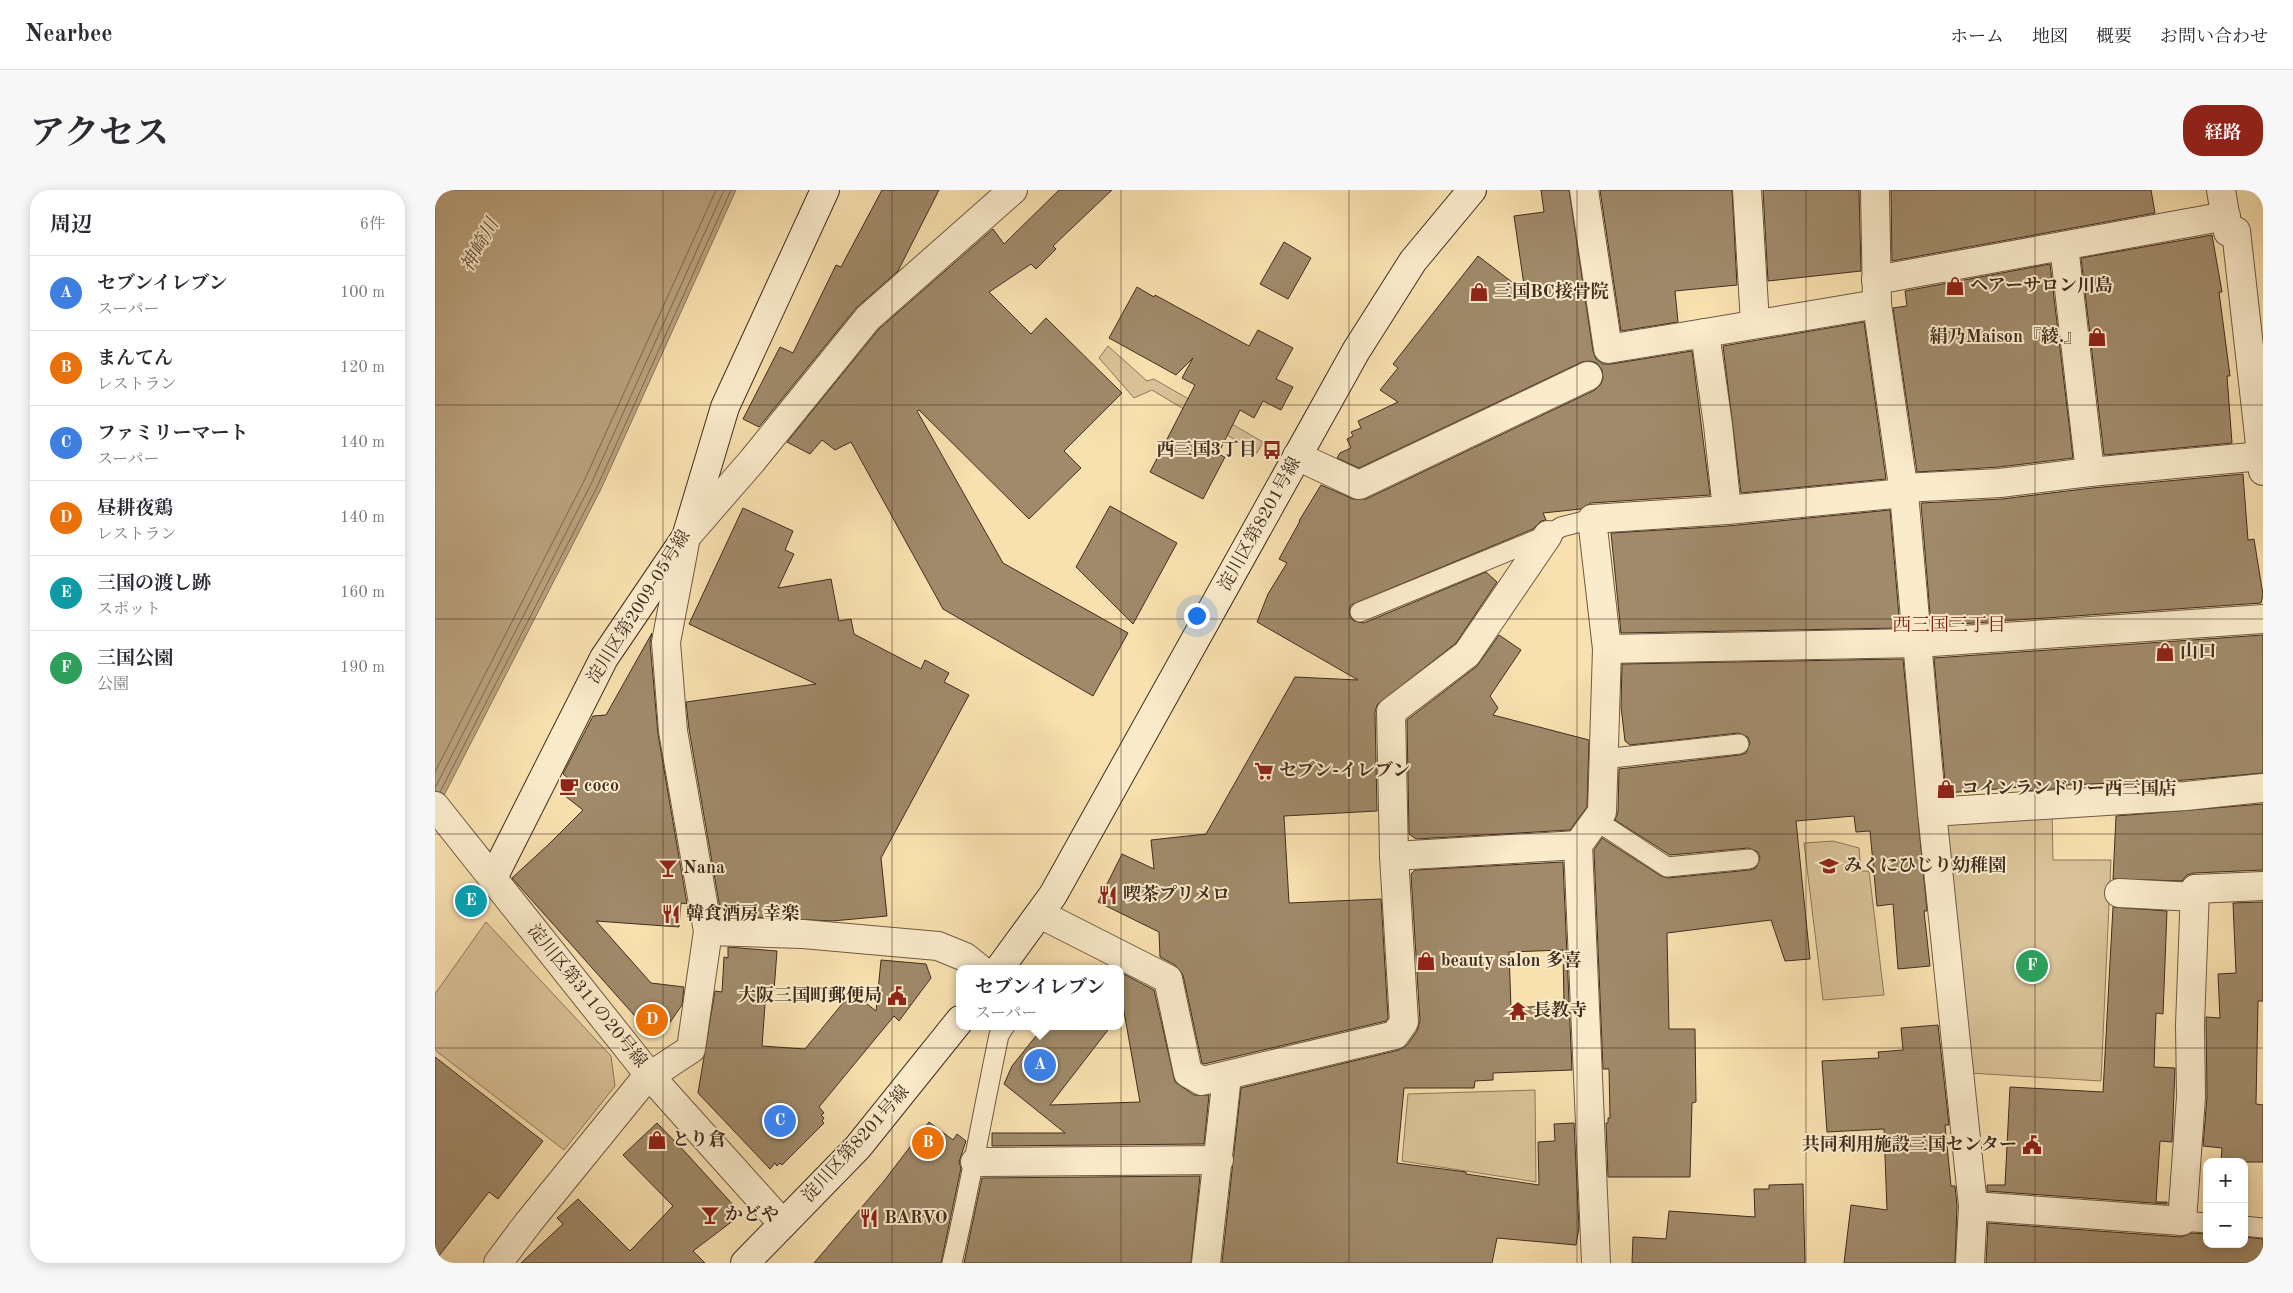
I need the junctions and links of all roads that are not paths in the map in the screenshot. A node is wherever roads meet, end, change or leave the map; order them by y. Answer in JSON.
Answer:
{"nodes":[{"id":1,"x":825,"y":190,"type":"edge"},
{"id":2,"x":1013,"y":190,"type":"edge"},
{"id":3,"x":1472,"y":190,"type":"edge"},
{"id":4,"x":1584,"y":190,"type":"edge"},
{"id":5,"x":1747,"y":190,"type":"edge"},
{"id":6,"x":1875,"y":190,"type":"edge"},
{"id":7,"x":2221,"y":190,"type":"edge"},
{"id":8,"x":2226,"y":216,"type":"junction"},
{"id":9,"x":2064,"y":246,"type":"junction"},
{"id":10,"x":1876,"y":292,"type":"junction"},
{"id":11,"x":1755,"y":323,"type":"junction"},
{"id":12,"x":1705,"y":333,"type":"junction"},
{"id":13,"x":1588,"y":376,"type":"dead end"},
{"id":14,"x":1297,"y":456,"type":"junction"},
{"id":15,"x":2262,"y":463,"type":"edge"},
{"id":16,"x":2090,"y":472,"type":"junction"},
{"id":17,"x":1903,"y":491,"type":"junction"},
{"id":18,"x":1727,"y":510,"type":"junction"},
{"id":19,"x":1592,"y":519,"type":"junction"},
{"id":20,"x":1548,"y":535,"type":"junction"},
{"id":21,"x":686,"y":537,"type":"junction"},
{"id":22,"x":1360,"y":612,"type":"dead end"},
{"id":23,"x":2263,"y":619,"type":"edge"},
{"id":24,"x":1918,"y":643,"type":"junction"},
{"id":25,"x":1607,"y":649,"type":"junction"},
{"id":26,"x":1739,"y":744,"type":"dead end"},
{"id":27,"x":1603,"y":759,"type":"junction"},
{"id":28,"x":2263,"y":788,"type":"edge"},
{"id":29,"x":435,"y":806,"type":"edge"},
{"id":30,"x":1932,"y":812,"type":"junction"},
{"id":31,"x":1597,"y":821,"type":"junction"},
{"id":32,"x":1578,"y":845,"type":"junction"},
{"id":33,"x":1393,"y":856,"type":"junction"},
{"id":34,"x":1749,"y":859,"type":"dead end"},
{"id":35,"x":487,"y":870,"type":"junction"},
{"id":36,"x":2263,"y":886,"type":"edge"},
{"id":37,"x":2119,"y":893,"type":"dead end"},
{"id":38,"x":2195,"y":897,"type":"junction"},
{"id":39,"x":1040,"y":914,"type":"junction"},
{"id":40,"x":708,"y":931,"type":"junction"},
{"id":41,"x":975,"y":965,"type":"edge"},
{"id":42,"x":1002,"y":965,"type":"edge"},
{"id":43,"x":956,"y":1025,"type":"edge"},
{"id":44,"x":1002,"y":1030,"type":"edge"},
{"id":45,"x":650,"y":1076,"type":"junction"},
{"id":46,"x":1227,"y":1076,"type":"junction"},
{"id":47,"x":1219,"y":1160,"type":"junction"},
{"id":48,"x":975,"y":1162,"type":"junction"},
{"id":49,"x":1973,"y":1206,"type":"junction"},
{"id":50,"x":2195,"y":1222,"type":"edge"},
{"id":51,"x":783,"y":1224,"type":"junction"},
{"id":52,"x":2248,"y":1226,"type":"edge"},
{"id":53,"x":2263,"y":1228,"type":"edge"},
{"id":54,"x":498,"y":1263,"type":"edge"},
{"id":55,"x":745,"y":1263,"type":"edge"},
{"id":56,"x":952,"y":1263,"type":"edge"},
{"id":57,"x":1206,"y":1263,"type":"edge"},
{"id":58,"x":1596,"y":1263,"type":"edge"},
{"id":59,"x":1969,"y":1263,"type":"edge"}],
"edges":[{"from":1,"to":21,"type":"street","name":"淀川区第2009-05号線"},
{"from":2,"to":21,"type":"street"},
{"from":3,"to":14,"type":"street","name":"淀川区第8201号線"},
{"from":4,"to":12,"type":"street"},
{"from":5,"to":11,"type":"street"},
{"from":6,"to":10,"type":"street"},
{"from":7,"to":8,"type":"street"},
{"from":8,"to":9,"type":"street"},
{"from":8,"to":15,"type":"street"},
{"from":9,"to":10,"type":"street"},
{"from":9,"to":16,"type":"street"},
{"from":10,"to":11,"type":"street"},
{"from":10,"to":17,"type":"street"},
{"from":11,"to":12,"type":"street"},
{"from":12,"to":18,"type":"street"},
{"from":13,"to":14,"type":"street"},
{"from":14,"to":39,"type":"street","name":"淀川区第8201号線"},
{"from":15,"to":16,"type":"street"},
{"from":16,"to":17,"type":"street"},
{"from":17,"to":18,"type":"street"},
{"from":17,"to":24,"type":"street"},
{"from":18,"to":19,"type":"street"},
{"from":19,"to":20,"type":"lane"},
{"from":19,"to":25,"type":"street"},
{"from":20,"to":22,"type":"lane"},
{"from":20,"to":33,"type":"street"},
{"from":21,"to":35,"type":"street","name":"淀川区第2009-05号線"},
{"from":21,"to":40,"type":"street"},
{"from":23,"to":24,"type":"street"},
{"from":24,"to":25,"type":"street"},
{"from":24,"to":30,"type":"street"},
{"from":25,"to":27,"type":"street"},
{"from":26,"to":27,"type":"lane"},
{"from":27,"to":31,"type":"street"},
{"from":28,"to":30,"type":"street"},
{"from":29,"to":35,"type":"street","name":"淀川区第311の20号線"},
{"from":30,"to":49,"type":"street"},
{"from":31,"to":32,"type":"street"},
{"from":31,"to":34,"type":"lane"},
{"from":32,"to":33,"type":"street"},
{"from":32,"to":58,"type":"street"},
{"from":33,"to":46,"type":"street"},
{"from":35,"to":45,"type":"street","name":"淀川区第311の20号線"},
{"from":36,"to":38,"type":"street"},
{"from":37,"to":38,"type":"street"},
{"from":38,"to":50,"type":"street"},
{"from":39,"to":42,"type":"street","name":"淀川区第8201号線"},
{"from":39,"to":46,"type":"street"},
{"from":40,"to":41,"type":"street"},
{"from":40,"to":45,"type":"street"},
{"from":43,"to":51,"type":"street","name":"淀川区第8201号線"},
{"from":44,"to":48,"type":"lane"},
{"from":45,"to":51,"type":"street","name":"淀川区第311の20号線"},
{"from":45,"to":54,"type":"street"},
{"from":46,"to":47,"type":"street"},
{"from":47,"to":48,"type":"street"},
{"from":47,"to":57,"type":"street"},
{"from":48,"to":56,"type":"lane"},
{"from":49,"to":50,"type":"street"},
{"from":49,"to":59,"type":"street"},
{"from":51,"to":55,"type":"street","name":"淀川区第8201号線"},
{"from":52,"to":53,"type":"lane"}]}
